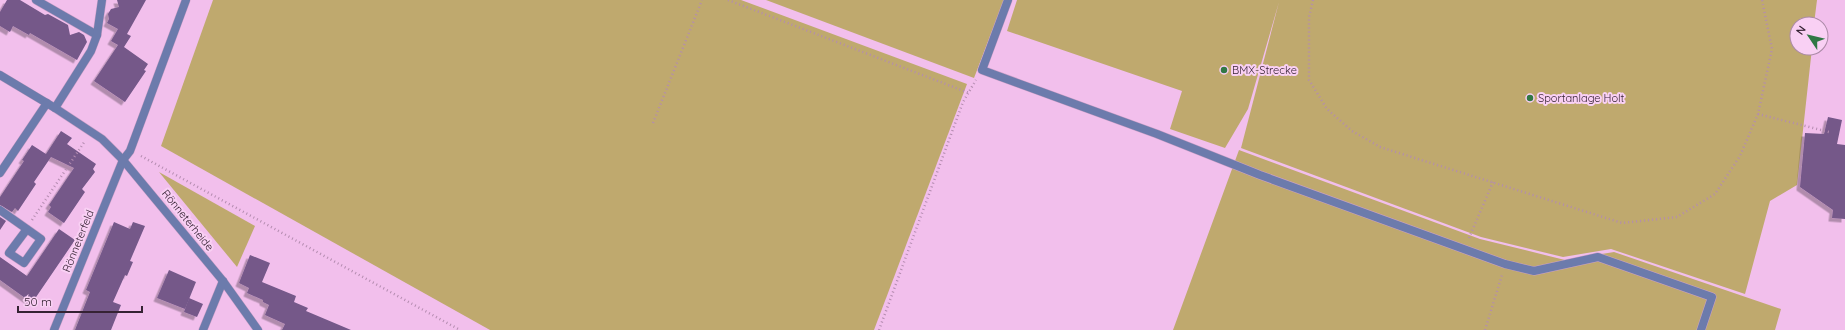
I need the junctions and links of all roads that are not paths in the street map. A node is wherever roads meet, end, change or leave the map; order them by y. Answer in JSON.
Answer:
{"nodes":[{"id":1,"x":36,"y":0,"type":"edge"},
{"id":2,"x":102,"y":0,"type":"edge"},
{"id":3,"x":186,"y":0,"type":"edge"},
{"id":4,"x":1008,"y":0,"type":"edge"},
{"id":5,"x":97,"y":35,"type":"junction"},
{"id":6,"x":0,"y":75,"type":"edge"},
{"id":7,"x":47,"y":103,"type":"junction"},
{"id":8,"x":55,"y":108,"type":"junction"},
{"id":9,"x":123,"y":160,"type":"junction"},
{"id":10,"x":0,"y":173,"type":"edge"},
{"id":11,"x":0,"y":210,"type":"edge"},
{"id":12,"x":27,"y":229,"type":"road end"},
{"id":13,"x":223,"y":281,"type":"junction"},
{"id":14,"x":54,"y":330,"type":"edge"},
{"id":15,"x":203,"y":330,"type":"edge"},
{"id":16,"x":258,"y":330,"type":"edge"},
{"id":17,"x":1701,"y":330,"type":"edge"}],
"edges":[{"from":1,"to":5,"type":"street"},
{"from":2,"to":5,"type":"street"},
{"from":3,"to":9,"type":"street","name":"Rönneterfeld"},
{"from":4,"to":17,"type":"street"},
{"from":5,"to":8,"type":"street"},
{"from":6,"to":7,"type":"street","name":"Rönneterheide"},
{"from":7,"to":8,"type":"street","name":"Rönneterheide"},
{"from":7,"to":10,"type":"street"},
{"from":8,"to":9,"type":"street","name":"Rönneterheide"},
{"from":9,"to":13,"type":"street","name":"Rönneterheide"},
{"from":9,"to":14,"type":"street","name":"Rönneterfeld"},
{"from":11,"to":12,"type":"street"},
{"from":13,"to":15,"type":"street"},
{"from":13,"to":16,"type":"street","name":"Rönneterheide"}]}
